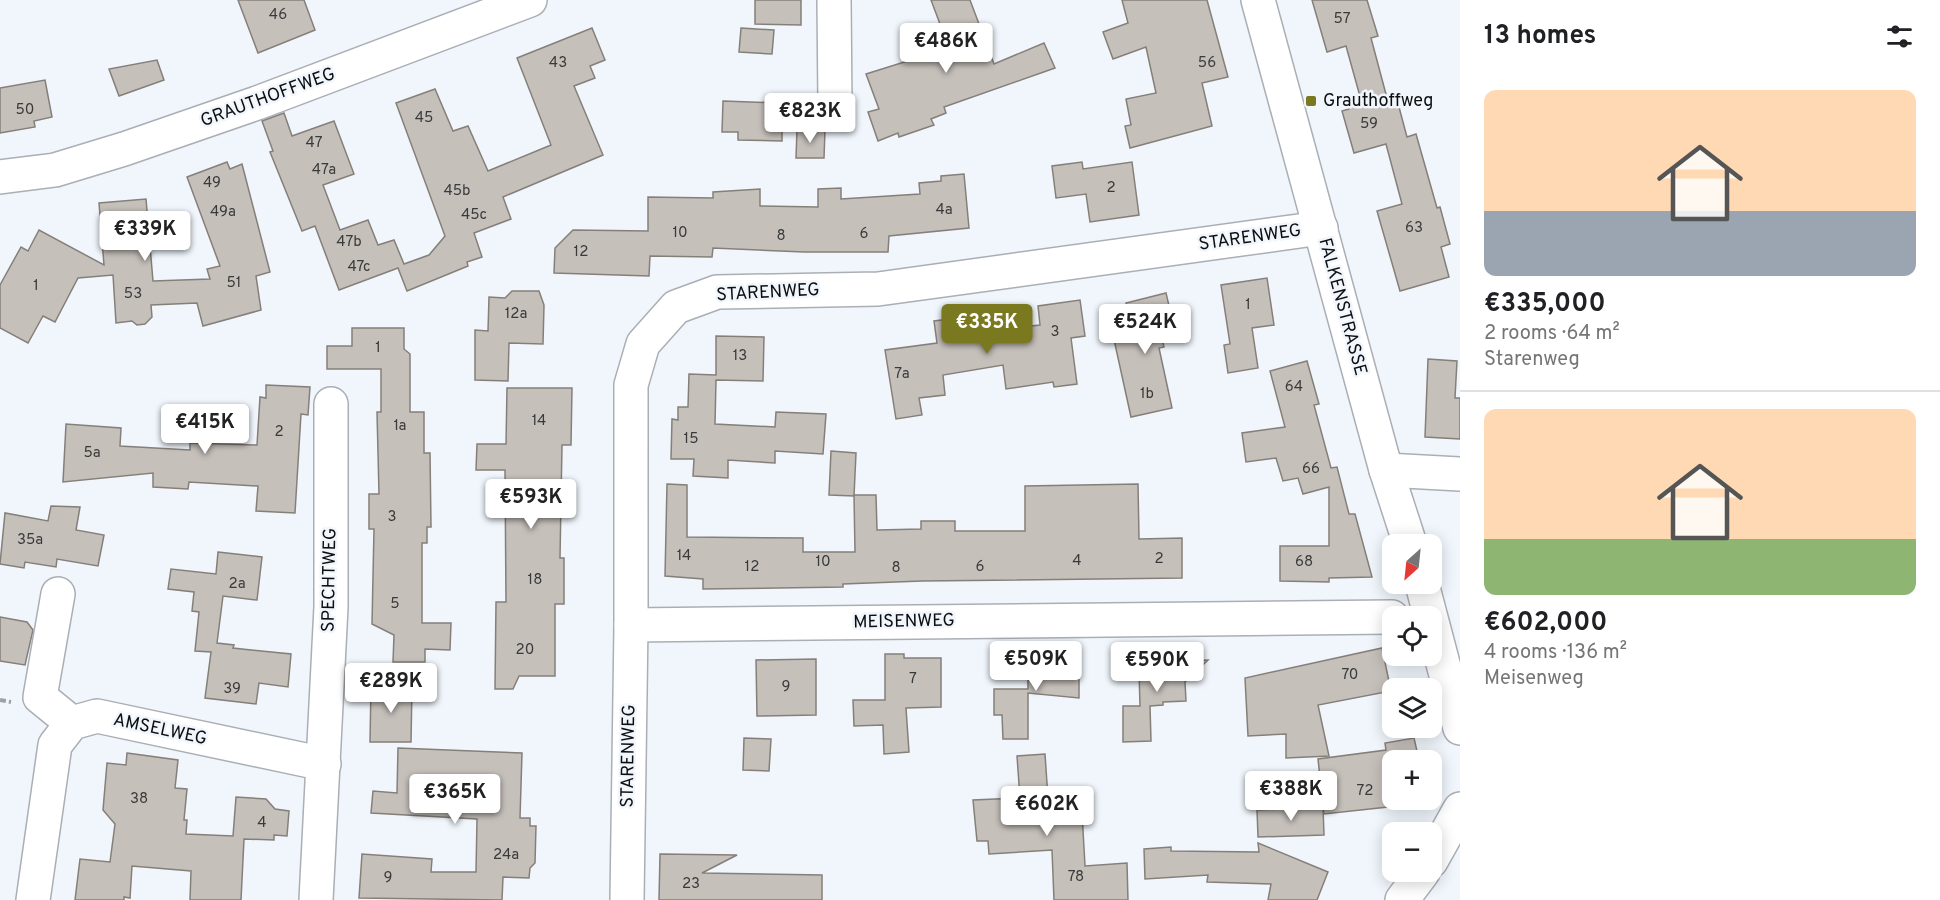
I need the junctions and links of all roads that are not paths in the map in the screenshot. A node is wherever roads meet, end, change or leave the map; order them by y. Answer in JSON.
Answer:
{"nodes":[{"id":1,"x":530,"y":0,"type":"edge"},
{"id":2,"x":834,"y":0,"type":"edge"},
{"id":3,"x":1258,"y":0,"type":"edge"},
{"id":4,"x":496,"y":6,"type":"edge"},
{"id":5,"x":835,"y":105,"type":"dead end"},
{"id":6,"x":0,"y":177,"type":"edge"},
{"id":7,"x":1321,"y":228,"type":"junction"},
{"id":8,"x":331,"y":404,"type":"dead end"},
{"id":9,"x":1386,"y":470,"type":"junction"},
{"id":10,"x":1460,"y":474,"type":"edge"},
{"id":11,"x":1407,"y":534,"type":"edge"},
{"id":12,"x":58,"y":594,"type":"dead end"},
{"id":13,"x":1382,"y":616,"type":"edge"},
{"id":14,"x":631,"y":625,"type":"junction"},
{"id":15,"x":1442,"y":656,"type":"edge"},
{"id":16,"x":72,"y":723,"type":"junction"},
{"id":17,"x":1460,"y":728,"type":"edge"},
{"id":18,"x":324,"y":764,"type":"junction"},
{"id":19,"x":1460,"y":809,"type":"edge"},
{"id":20,"x":1442,"y":841,"type":"edge"},
{"id":21,"x":1416,"y":882,"type":"edge"},
{"id":22,"x":33,"y":900,"type":"edge"},
{"id":23,"x":316,"y":900,"type":"edge"},
{"id":24,"x":627,"y":900,"type":"edge"},
{"id":25,"x":1402,"y":900,"type":"edge"}],
"edges":[{"from":1,"to":4,"type":"street","name":"GRAUTHOFFWEG"},
{"from":2,"to":5,"type":"street"},
{"from":3,"to":7,"type":"street","name":"FALKENSTRASSE"},
{"from":4,"to":6,"type":"street","name":"GRAUTHOFFWEG"},
{"from":7,"to":9,"type":"street","name":"FALKENSTRASSE"},
{"from":7,"to":14,"type":"street","name":"STARENWEG"},
{"from":8,"to":18,"type":"street","name":"SPECHTWEG"},
{"from":9,"to":10,"type":"street"},
{"from":9,"to":11,"type":"street","name":"FALKENSTRASSE"},
{"from":12,"to":16,"type":"street"},
{"from":13,"to":14,"type":"street","name":"MEISENWEG"},
{"from":14,"to":24,"type":"street","name":"STARENWEG"},
{"from":15,"to":17,"type":"street"},
{"from":16,"to":18,"type":"street","name":"AMSELWEG"},
{"from":16,"to":22,"type":"street"},
{"from":18,"to":23,"type":"street","name":"SPECHTWEG"},
{"from":19,"to":20,"type":"street"},
{"from":21,"to":25,"type":"street"}]}
